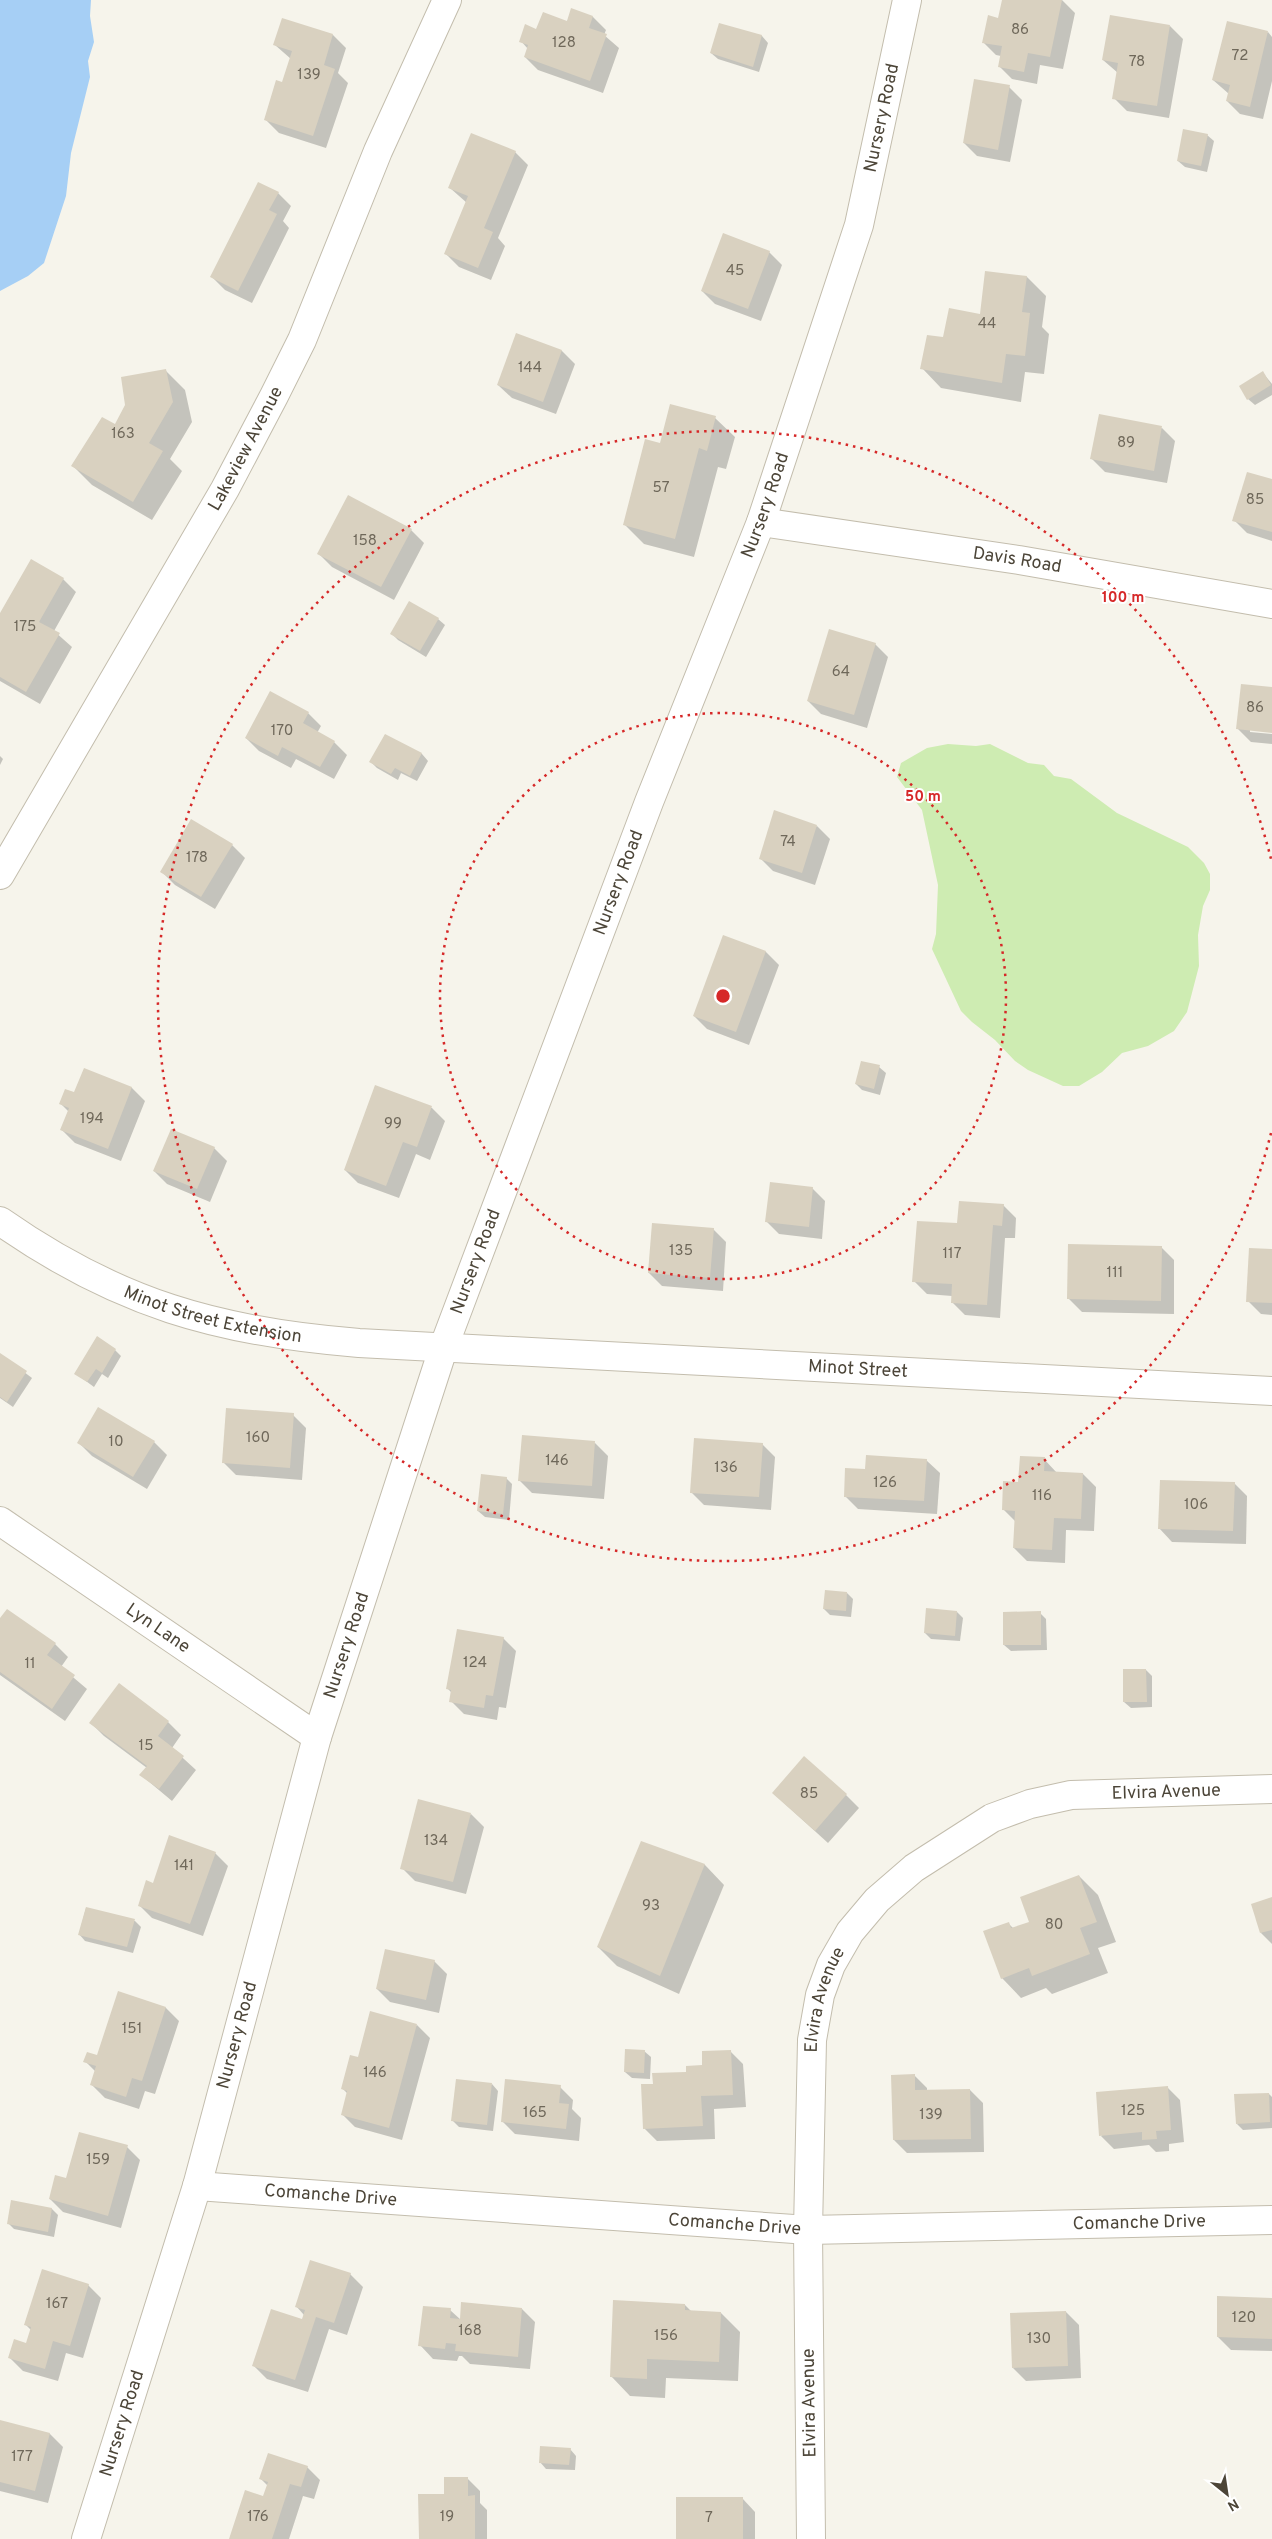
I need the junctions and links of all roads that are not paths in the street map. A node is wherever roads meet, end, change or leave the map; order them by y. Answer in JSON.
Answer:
{"nodes":[{"id":1,"x":447,"y":0,"type":"edge"},
{"id":2,"x":907,"y":0,"type":"edge"},
{"id":3,"x":761,"y":522,"type":"junction"},
{"id":4,"x":1272,"y":604,"type":"edge"},
{"id":5,"x":0,"y":875,"type":"edge"},
{"id":6,"x":0,"y":1222,"type":"edge"},
{"id":7,"x":444,"y":1346,"type":"junction"},
{"id":8,"x":1272,"y":1391,"type":"edge"},
{"id":9,"x":0,"y":1521,"type":"edge"},
{"id":10,"x":317,"y":1737,"type":"junction"},
{"id":11,"x":1272,"y":1789,"type":"edge"},
{"id":12,"x":197,"y":2186,"type":"junction"},
{"id":13,"x":1272,"y":2220,"type":"edge"},
{"id":14,"x":808,"y":2230,"type":"junction"},
{"id":15,"x":86,"y":2539,"type":"edge"},
{"id":16,"x":812,"y":2539,"type":"edge"}],
"edges":[{"from":1,"to":5,"type":"street","name":"Lakeview Avenue"},
{"from":2,"to":3,"type":"street","name":"Nursery Road"},
{"from":3,"to":4,"type":"street","name":"Davis Road"},
{"from":3,"to":7,"type":"street","name":"Nursery Road"},
{"from":6,"to":7,"type":"street","name":"Minot Street Extension"},
{"from":7,"to":8,"type":"street","name":"Minot Street"},
{"from":7,"to":10,"type":"street","name":"Nursery Road"},
{"from":9,"to":10,"type":"street","name":"Lyn Lane"},
{"from":10,"to":12,"type":"street","name":"Nursery Road"},
{"from":11,"to":14,"type":"street","name":"Elvira Avenue"},
{"from":12,"to":14,"type":"street","name":"Comanche Drive"},
{"from":12,"to":15,"type":"street","name":"Nursery Road"},
{"from":13,"to":14,"type":"street","name":"Comanche Drive"},
{"from":14,"to":16,"type":"street","name":"Elvira Avenue"}]}
